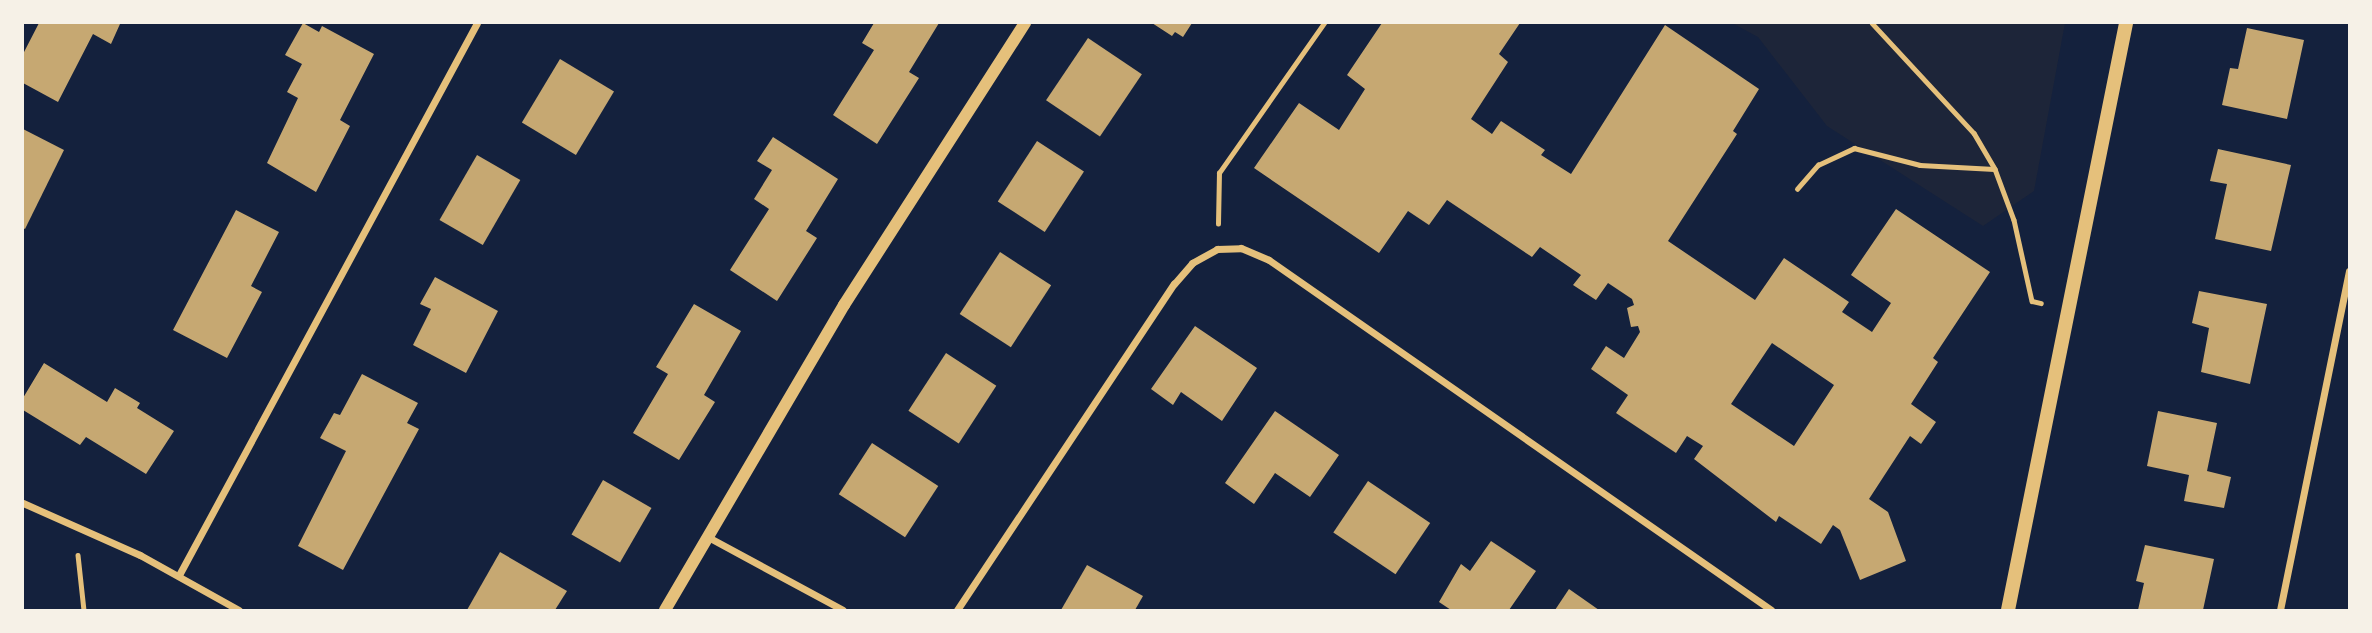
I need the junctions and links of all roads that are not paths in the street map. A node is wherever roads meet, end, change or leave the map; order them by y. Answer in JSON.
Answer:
{"nodes":[{"id":1,"x":477,"y":23,"type":"edge"},
{"id":2,"x":1025,"y":23,"type":"edge"},
{"id":3,"x":2126,"y":23,"type":"edge"},
{"id":4,"x":2349,"y":271,"type":"edge"},
{"id":5,"x":23,"y":503,"type":"edge"},
{"id":6,"x":707,"y":537,"type":"junction"},
{"id":7,"x":179,"y":575,"type":"junction"},
{"id":8,"x":2009,"y":590,"type":"junction"},
{"id":9,"x":239,"y":610,"type":"edge"},
{"id":10,"x":665,"y":610,"type":"edge"},
{"id":11,"x":843,"y":610,"type":"edge"},
{"id":12,"x":957,"y":610,"type":"edge"},
{"id":13,"x":1771,"y":610,"type":"edge"},
{"id":14,"x":1997,"y":610,"type":"edge"},
{"id":15,"x":2008,"y":610,"type":"edge"},
{"id":16,"x":2280,"y":610,"type":"edge"}],
"edges":[{"from":1,"to":7,"type":"street"},
{"from":2,"to":6,"type":"street"},
{"from":3,"to":8,"type":"main road"},
{"from":4,"to":16,"type":"street"},
{"from":5,"to":7,"type":"street"},
{"from":6,"to":10,"type":"street"},
{"from":6,"to":11,"type":"street"},
{"from":7,"to":9,"type":"street"},
{"from":8,"to":14,"type":"main road"},
{"from":8,"to":15,"type":"main road"},
{"from":12,"to":13,"type":"street"}]}
